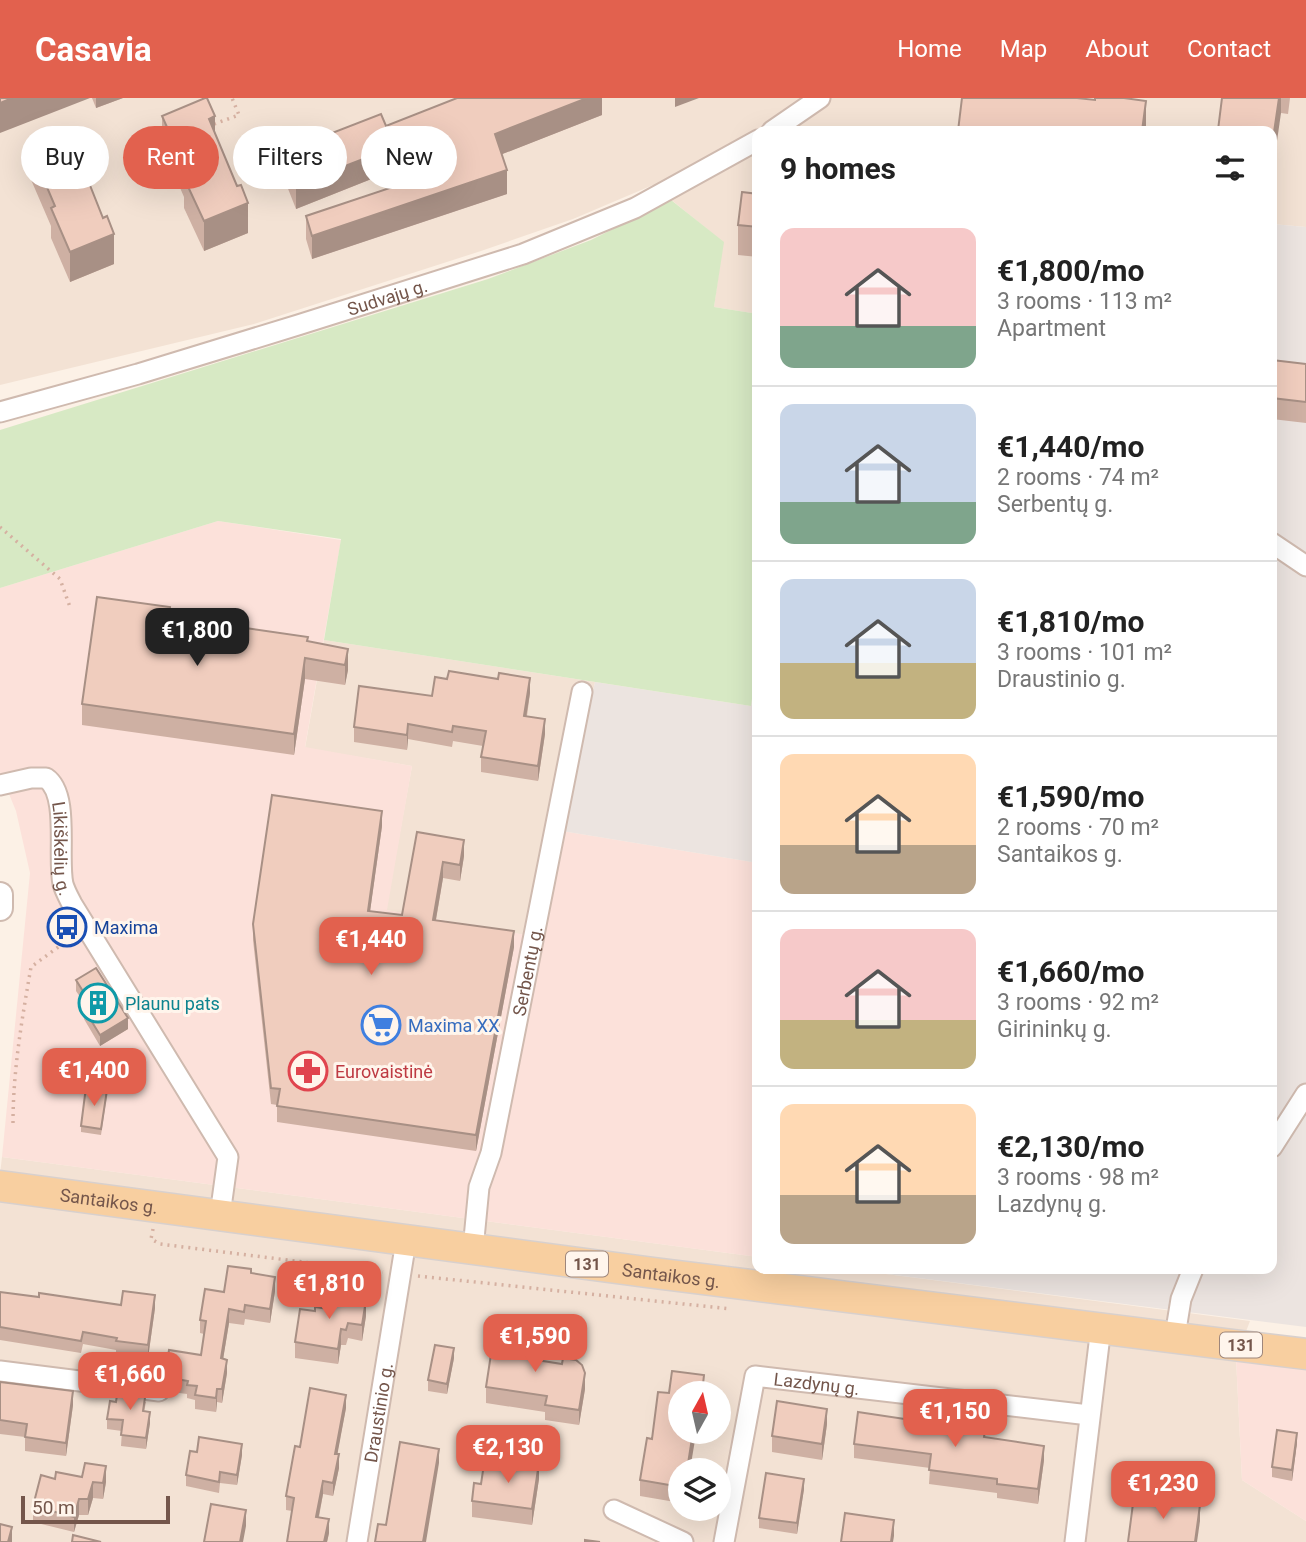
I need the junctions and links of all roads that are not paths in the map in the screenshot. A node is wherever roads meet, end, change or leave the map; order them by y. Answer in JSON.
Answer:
{"nodes":[{"id":1,"x":820,"y":98,"type":"edge"},
{"id":2,"x":779,"y":126,"type":"edge"},
{"id":3,"x":752,"y":143,"type":"edge"},
{"id":4,"x":0,"y":412,"type":"edge"},
{"id":5,"x":1277,"y":546,"type":"edge"},
{"id":6,"x":1306,"y":566,"type":"edge"},
{"id":7,"x":582,"y":692,"type":"dead end"},
{"id":8,"x":0,"y":785,"type":"edge"},
{"id":9,"x":0,"y":895,"type":"edge"},
{"id":10,"x":0,"y":908,"type":"edge"},
{"id":11,"x":1306,"y":1094,"type":"edge"},
{"id":12,"x":1277,"y":1139,"type":"edge"},
{"id":13,"x":0,"y":1186,"type":"edge"},
{"id":14,"x":220,"y":1215,"type":"junction"},
{"id":15,"x":406,"y":1241,"type":"junction"},
{"id":16,"x":474,"y":1249,"type":"junction"},
{"id":17,"x":1192,"y":1274,"type":"edge"},
{"id":18,"x":1101,"y":1327,"type":"junction"},
{"id":19,"x":1175,"y":1336,"type":"junction"},
{"id":20,"x":1306,"y":1354,"type":"edge"},
{"id":21,"x":0,"y":1371,"type":"edge"},
{"id":22,"x":159,"y":1391,"type":"dead end"},
{"id":23,"x":1089,"y":1415,"type":"junction"},
{"id":24,"x":614,"y":1510,"type":"dead end"},
{"id":25,"x":357,"y":1542,"type":"edge"},
{"id":26,"x":683,"y":1542,"type":"edge"},
{"id":27,"x":724,"y":1542,"type":"edge"},
{"id":28,"x":1075,"y":1542,"type":"edge"}],
"edges":[{"from":1,"to":2,"type":"street"},
{"from":3,"to":4,"type":"street","name":"Sudvajų g."},
{"from":5,"to":6,"type":"street"},
{"from":7,"to":16,"type":"street","name":"Serbentų g."},
{"from":8,"to":14,"type":"street","name":"Likiškėlių g."},
{"from":9,"to":10,"type":"street"},
{"from":11,"to":12,"type":"street"},
{"from":13,"to":14,"type":"main road","name":"Santaikos g.","number":"131"},
{"from":14,"to":15,"type":"main road","name":"Santaikos g.","number":"131"},
{"from":15,"to":16,"type":"main road","name":"Santaikos g.","number":"131"},
{"from":15,"to":25,"type":"street","name":"Draustinio g."},
{"from":16,"to":18,"type":"main road","name":"Santaikos g.","number":"131"},
{"from":17,"to":19,"type":"street"},
{"from":18,"to":19,"type":"main road","name":"Santaikos g.","number":"131"},
{"from":18,"to":23,"type":"street"},
{"from":19,"to":20,"type":"main road","name":"Santaikos g.","number":"131"},
{"from":21,"to":22,"type":"street"},
{"from":23,"to":27,"type":"street","name":"Lazdynų g."},
{"from":23,"to":28,"type":"street"},
{"from":24,"to":26,"type":"street"}]}
